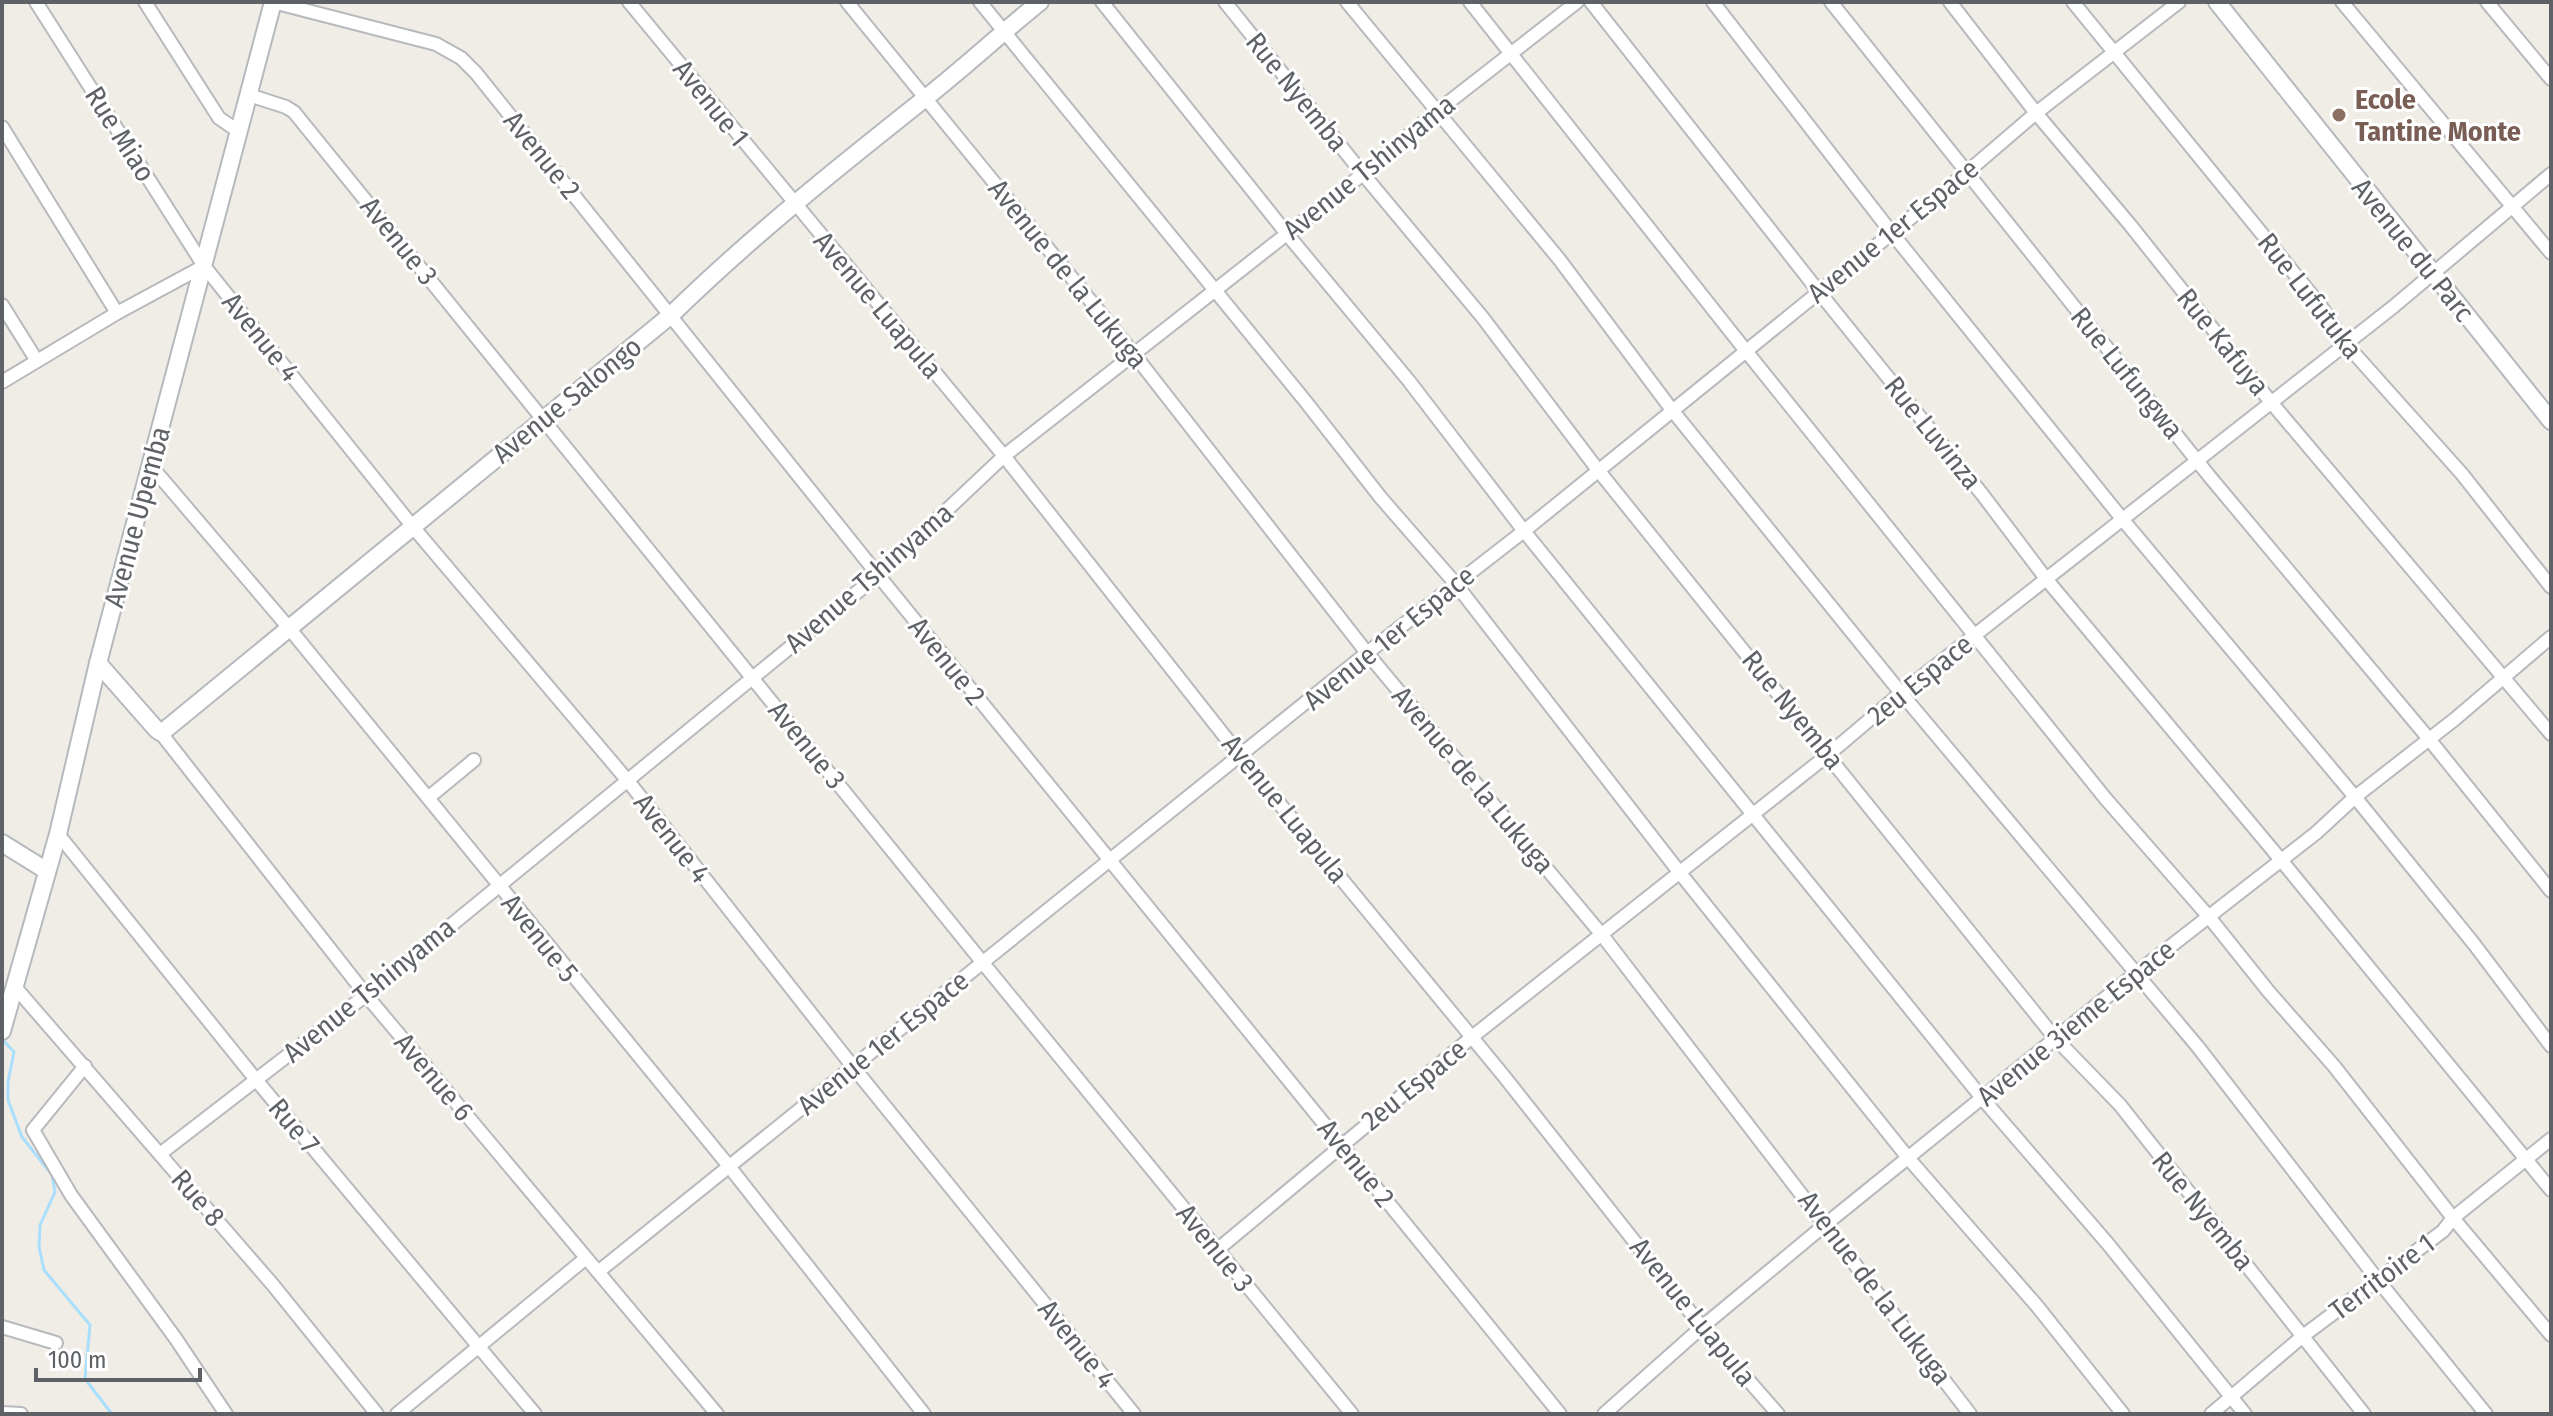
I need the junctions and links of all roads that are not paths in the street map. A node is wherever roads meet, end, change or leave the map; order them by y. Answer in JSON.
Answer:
{"nodes":[{"id":1,"x":36,"y":2,"type":"edge"},
{"id":2,"x":145,"y":2,"type":"edge"},
{"id":3,"x":273,"y":2,"type":"edge"},
{"id":4,"x":629,"y":2,"type":"edge"},
{"id":5,"x":847,"y":2,"type":"edge"},
{"id":6,"x":980,"y":2,"type":"edge"},
{"id":7,"x":1040,"y":2,"type":"edge"},
{"id":8,"x":1102,"y":2,"type":"edge"},
{"id":9,"x":1225,"y":2,"type":"edge"},
{"id":10,"x":1347,"y":2,"type":"edge"},
{"id":11,"x":1470,"y":2,"type":"edge"},
{"id":12,"x":1577,"y":2,"type":"edge"},
{"id":13,"x":1591,"y":2,"type":"edge"},
{"id":14,"x":1713,"y":2,"type":"edge"},
{"id":15,"x":1831,"y":2,"type":"edge"},
{"id":16,"x":1950,"y":2,"type":"edge"},
{"id":17,"x":2073,"y":2,"type":"edge"},
{"id":18,"x":2179,"y":2,"type":"edge"},
{"id":19,"x":2217,"y":2,"type":"edge"},
{"id":20,"x":2342,"y":2,"type":"edge"},
{"id":21,"x":2487,"y":2,"type":"edge"},
{"id":22,"x":1004,"y":31,"type":"junction"},
{"id":23,"x":1511,"y":53,"type":"junction"},
{"id":24,"x":2113,"y":53,"type":"junction"},
{"id":25,"x":2551,"y":79,"type":"edge"},
{"id":26,"x":249,"y":95,"type":"junction"},
{"id":27,"x":926,"y":98,"type":"junction"},
{"id":28,"x":1436,"y":112,"type":"junction"},
{"id":29,"x":2036,"y":113,"type":"junction"},
{"id":30,"x":2,"y":127,"type":"edge"},
{"id":31,"x":238,"y":131,"type":"junction"},
{"id":32,"x":1966,"y":173,"type":"junction"},
{"id":33,"x":1363,"y":174,"type":"junction"},
{"id":34,"x":2551,"y":174,"type":"edge"},
{"id":35,"x":794,"y":203,"type":"junction"},
{"id":36,"x":2512,"y":206,"type":"junction"},
{"id":37,"x":1891,"y":232,"type":"junction"},
{"id":38,"x":1287,"y":234,"type":"junction"},
{"id":39,"x":2551,"y":253,"type":"edge"},
{"id":40,"x":204,"y":266,"type":"junction"},
{"id":41,"x":2431,"y":272,"type":"junction"},
{"id":42,"x":1214,"y":291,"type":"junction"},
{"id":43,"x":1819,"y":292,"type":"junction"},
{"id":44,"x":2,"y":305,"type":"edge"},
{"id":45,"x":117,"y":313,"type":"junction"},
{"id":46,"x":671,"y":315,"type":"junction"},
{"id":47,"x":2345,"y":343,"type":"junction"},
{"id":48,"x":1746,"y":351,"type":"junction"},
{"id":49,"x":1133,"y":353,"type":"junction"},
{"id":50,"x":37,"y":361,"type":"junction"},
{"id":51,"x":2,"y":382,"type":"edge"},
{"id":52,"x":2270,"y":401,"type":"junction"},
{"id":53,"x":1672,"y":410,"type":"junction"},
{"id":54,"x":544,"y":420,"type":"junction"},
{"id":55,"x":2551,"y":421,"type":"edge"},
{"id":56,"x":1004,"y":456,"type":"junction"},
{"id":57,"x":2198,"y":462,"type":"junction"},
{"id":58,"x":151,"y":466,"type":"junction"},
{"id":59,"x":1598,"y":470,"type":"junction"},
{"id":60,"x":2123,"y":520,"type":"junction"},
{"id":61,"x":413,"y":527,"type":"junction"},
{"id":62,"x":1524,"y":531,"type":"junction"},
{"id":63,"x":878,"y":575,"type":"junction"},
{"id":64,"x":2047,"y":580,"type":"junction"},
{"id":65,"x":1455,"y":583,"type":"junction"},
{"id":66,"x":2551,"y":587,"type":"edge"},
{"id":67,"x":289,"y":628,"type":"junction"},
{"id":68,"x":1975,"y":636,"type":"junction"},
{"id":69,"x":2551,"y":637,"type":"edge"},
{"id":70,"x":1367,"y":653,"type":"junction"},
{"id":71,"x":98,"y":663,"type":"junction"},
{"id":72,"x":2503,"y":677,"type":"junction"},
{"id":73,"x":754,"y":678,"type":"junction"},
{"id":74,"x":1901,"y":693,"type":"junction"},
{"id":75,"x":160,"y":732,"type":"junction"},
{"id":76,"x":2551,"y":734,"type":"edge"},
{"id":77,"x":2429,"y":739,"type":"junction"},
{"id":78,"x":1829,"y":754,"type":"junction"},
{"id":79,"x":1241,"y":757,"type":"junction"},
{"id":80,"x":474,"y":760,"type":"dead end"},
{"id":81,"x":628,"y":781,"type":"junction"},
{"id":82,"x":2355,"y":797,"type":"junction"},
{"id":83,"x":428,"y":798,"type":"junction"},
{"id":84,"x":1754,"y":814,"type":"junction"},
{"id":85,"x":58,"y":834,"type":"junction"},
{"id":86,"x":2,"y":843,"type":"edge"},
{"id":87,"x":1110,"y":860,"type":"junction"},
{"id":88,"x":2281,"y":860,"type":"junction"},
{"id":89,"x":47,"y":871,"type":"junction"},
{"id":90,"x":1680,"y":873,"type":"junction"},
{"id":91,"x":497,"y":885,"type":"junction"},
{"id":92,"x":2551,"y":891,"type":"edge"},
{"id":93,"x":2209,"y":917,"type":"junction"},
{"id":94,"x":1602,"y":935,"type":"junction"},
{"id":95,"x":983,"y":963,"type":"junction"},
{"id":96,"x":2135,"y":974,"type":"junction"},
{"id":97,"x":15,"y":987,"type":"junction"},
{"id":98,"x":366,"y":995,"type":"junction"},
{"id":99,"x":3,"y":1027,"type":"edge"},
{"id":100,"x":1472,"y":1037,"type":"junction"},
{"id":101,"x":2055,"y":1038,"type":"junction"},
{"id":102,"x":2551,"y":1046,"type":"edge"},
{"id":103,"x":85,"y":1066,"type":"junction"},
{"id":104,"x":854,"y":1068,"type":"junction"},
{"id":105,"x":257,"y":1081,"type":"junction"},
{"id":106,"x":1982,"y":1098,"type":"junction"},
{"id":107,"x":2551,"y":1139,"type":"edge"},
{"id":108,"x":1341,"y":1145,"type":"junction"},
{"id":109,"x":160,"y":1154,"type":"junction"},
{"id":110,"x":1909,"y":1159,"type":"junction"},
{"id":111,"x":2525,"y":1159,"type":"junction"},
{"id":112,"x":728,"y":1165,"type":"junction"},
{"id":113,"x":2551,"y":1190,"type":"edge"},
{"id":114,"x":2453,"y":1218,"type":"junction"},
{"id":115,"x":1826,"y":1224,"type":"junction"},
{"id":116,"x":1217,"y":1250,"type":"junction"},
{"id":117,"x":586,"y":1258,"type":"junction"},
{"id":118,"x":598,"y":1272,"type":"junction"},
{"id":119,"x":2377,"y":1279,"type":"junction"},
{"id":120,"x":2,"y":1327,"type":"edge"},
{"id":121,"x":1702,"y":1327,"type":"junction"},
{"id":122,"x":2551,"y":1335,"type":"edge"},
{"id":123,"x":2303,"y":1336,"type":"junction"},
{"id":124,"x":56,"y":1343,"type":"dead end"},
{"id":125,"x":481,"y":1347,"type":"junction"},
{"id":126,"x":2231,"y":1397,"type":"junction"},
{"id":127,"x":2,"y":1413,"type":"edge"},
{"id":128,"x":21,"y":1414,"type":"edge"},
{"id":129,"x":226,"y":1414,"type":"edge"},
{"id":130,"x":377,"y":1414,"type":"edge"},
{"id":131,"x":397,"y":1414,"type":"edge"},
{"id":132,"x":535,"y":1414,"type":"edge"},
{"id":133,"x":717,"y":1414,"type":"edge"},
{"id":134,"x":924,"y":1414,"type":"edge"},
{"id":135,"x":1134,"y":1414,"type":"edge"},
{"id":136,"x":1352,"y":1414,"type":"edge"},
{"id":137,"x":1560,"y":1414,"type":"edge"},
{"id":138,"x":1604,"y":1414,"type":"edge"},
{"id":139,"x":1778,"y":1414,"type":"edge"},
{"id":140,"x":1970,"y":1414,"type":"edge"},
{"id":141,"x":2123,"y":1414,"type":"edge"},
{"id":142,"x":2211,"y":1414,"type":"edge"},
{"id":143,"x":2245,"y":1414,"type":"edge"},
{"id":144,"x":2364,"y":1414,"type":"edge"},
{"id":145,"x":2486,"y":1414,"type":"edge"}],
"edges":[{"from":1,"to":40,"type":"street","name":"Rue Miao"},
{"from":2,"to":31,"type":"street"},
{"from":3,"to":26,"type":"street","name":"Avenue Upemba"},
{"from":3,"to":46,"type":"street","name":"Avenue 2"},
{"from":4,"to":35,"type":"street","name":"Avenue 1"},
{"from":5,"to":27,"type":"street","name":"Avenue de la Lukuga"},
{"from":6,"to":22,"type":"street"},
{"from":7,"to":22,"type":"street","name":"Avenue Salongo"},
{"from":8,"to":38,"type":"street"},
{"from":9,"to":33,"type":"street","name":"Rue Nyemba"},
{"from":10,"to":28,"type":"street"},
{"from":11,"to":23,"type":"street"},
{"from":12,"to":23,"type":"street","name":"Avenue Tshinyama"},
{"from":13,"to":43,"type":"street","name":"Rue Luvinza"},
{"from":14,"to":37,"type":"street"},
{"from":15,"to":32,"type":"street","name":"Rue Lufungwa"},
{"from":16,"to":29,"type":"street","name":"Rue Kafuya"},
{"from":17,"to":24,"type":"street","name":"Rue Lufutuka"},
{"from":18,"to":24,"type":"street","name":"Avenue 1er Espace"},
{"from":19,"to":41,"type":"street","name":"Avenue du Parc"},
{"from":20,"to":36,"type":"street"},
{"from":21,"to":25,"type":"street"},
{"from":22,"to":27,"type":"street","name":"Avenue Salongo"},
{"from":22,"to":42,"type":"street"},
{"from":23,"to":28,"type":"street","name":"Avenue Tshinyama"},
{"from":23,"to":48,"type":"street"},
{"from":24,"to":29,"type":"street","name":"Avenue 1er Espace"},
{"from":24,"to":47,"type":"street","name":"Rue Lufutuka"},
{"from":26,"to":31,"type":"street","name":"Avenue Upemba"},
{"from":26,"to":54,"type":"street","name":"Avenue 3"},
{"from":27,"to":35,"type":"street","name":"Avenue Salongo"},
{"from":27,"to":49,"type":"street","name":"Avenue de la Lukuga"},
{"from":28,"to":33,"type":"street","name":"Avenue Tshinyama"},
{"from":28,"to":53,"type":"street"},
{"from":29,"to":32,"type":"street","name":"Avenue 1er Espace"},
{"from":29,"to":52,"type":"street","name":"Rue Kafuya"},
{"from":30,"to":45,"type":"street"},
{"from":31,"to":40,"type":"street","name":"Avenue Upemba"},
{"from":32,"to":37,"type":"street","name":"Avenue 1er Espace"},
{"from":32,"to":57,"type":"street","name":"Rue Lufungwa"},
{"from":33,"to":38,"type":"street","name":"Avenue Tshinyama"},
{"from":33,"to":59,"type":"street","name":"Rue Nyemba"},
{"from":34,"to":36,"type":"street","name":"2eu Espace"},
{"from":35,"to":46,"type":"street","name":"Avenue Salongo"},
{"from":35,"to":56,"type":"street","name":"Avenue Luapula"},
{"from":36,"to":39,"type":"street"},
{"from":36,"to":41,"type":"street","name":"2eu Espace"},
{"from":37,"to":43,"type":"street","name":"Avenue 1er Espace"},
{"from":37,"to":60,"type":"street"},
{"from":38,"to":42,"type":"street","name":"Avenue Tshinyama"},
{"from":38,"to":62,"type":"street"},
{"from":40,"to":45,"type":"street"},
{"from":40,"to":58,"type":"street","name":"Avenue Upemba"},
{"from":40,"to":61,"type":"street","name":"Avenue 4"},
{"from":41,"to":47,"type":"street","name":"2eu Espace"},
{"from":41,"to":55,"type":"street","name":"Avenue du Parc"},
{"from":42,"to":49,"type":"street","name":"Avenue Tshinyama"},
{"from":42,"to":65,"type":"street"},
{"from":43,"to":48,"type":"street","name":"Avenue 1er Espace"},
{"from":43,"to":64,"type":"street","name":"Rue Luvinza"},
{"from":44,"to":50,"type":"street"},
{"from":45,"to":50,"type":"street"},
{"from":46,"to":54,"type":"street","name":"Avenue Salongo"},
{"from":46,"to":63,"type":"street","name":"Avenue 2"},
{"from":47,"to":52,"type":"street","name":"2eu Espace"},
{"from":47,"to":66,"type":"street","name":"Rue Lufutuka"},
{"from":48,"to":53,"type":"street","name":"Avenue 1er Espace"},
{"from":48,"to":68,"type":"street"},
{"from":49,"to":56,"type":"street","name":"Avenue Tshinyama"},
{"from":49,"to":70,"type":"street","name":"Avenue de la Lukuga"},
{"from":50,"to":51,"type":"street"},
{"from":52,"to":57,"type":"street","name":"2eu Espace"},
{"from":52,"to":72,"type":"street","name":"Rue Kafuya"},
{"from":53,"to":59,"type":"street","name":"Avenue 1er Espace"},
{"from":53,"to":74,"type":"street"},
{"from":54,"to":61,"type":"street","name":"Avenue Salongo"},
{"from":54,"to":73,"type":"street","name":"Avenue 3"},
{"from":56,"to":63,"type":"street","name":"Avenue Tshinyama"},
{"from":56,"to":79,"type":"street","name":"Avenue Luapula"},
{"from":57,"to":60,"type":"street","name":"2eu Espace"},
{"from":57,"to":77,"type":"street","name":"Rue Lufungwa"},
{"from":58,"to":67,"type":"street","name":"Avenue 5"},
{"from":58,"to":71,"type":"street","name":"Avenue Upemba"},
{"from":59,"to":62,"type":"street","name":"Avenue 1er Espace"},
{"from":59,"to":78,"type":"street","name":"Rue Nyemba"},
{"from":60,"to":64,"type":"street","name":"2eu Espace"},
{"from":60,"to":82,"type":"street"},
{"from":61,"to":67,"type":"street","name":"Avenue Salongo"},
{"from":61,"to":81,"type":"street","name":"Avenue 4"},
{"from":62,"to":65,"type":"street","name":"Avenue 1er Espace"},
{"from":62,"to":84,"type":"street"},
{"from":63,"to":73,"type":"street","name":"Avenue Tshinyama"},
{"from":63,"to":87,"type":"street","name":"Avenue 2"},
{"from":64,"to":68,"type":"street","name":"2eu Espace"},
{"from":64,"to":88,"type":"street","name":"Rue Luvinza"},
{"from":65,"to":70,"type":"street","name":"Avenue 1er Espace"},
{"from":65,"to":90,"type":"street"},
{"from":67,"to":75,"type":"street","name":"Avenue Salongo"},
{"from":67,"to":83,"type":"street","name":"Avenue 5"},
{"from":68,"to":74,"type":"street","name":"2eu Espace"},
{"from":68,"to":93,"type":"street"},
{"from":69,"to":72,"type":"street","name":"Avenue 3ieme Espace"},
{"from":70,"to":79,"type":"street","name":"Avenue 1er Espace"},
{"from":70,"to":94,"type":"street","name":"Avenue de la Lukuga"},
{"from":71,"to":75,"type":"street"},
{"from":71,"to":85,"type":"street","name":"Avenue Upemba"},
{"from":72,"to":76,"type":"street","name":"Rue Kafuya"},
{"from":72,"to":77,"type":"street","name":"Avenue 3ieme Espace"},
{"from":73,"to":81,"type":"street","name":"Avenue Tshinyama"},
{"from":73,"to":95,"type":"street","name":"Avenue 3"},
{"from":74,"to":78,"type":"street","name":"2eu Espace"},
{"from":74,"to":96,"type":"street"},
{"from":75,"to":98,"type":"street","name":"Avenue 6"},
{"from":77,"to":82,"type":"street","name":"Avenue 3ieme Espace"},
{"from":77,"to":92,"type":"street","name":"Rue Lufungwa"},
{"from":78,"to":84,"type":"street","name":"2eu Espace"},
{"from":78,"to":101,"type":"street","name":"Rue Nyemba"},
{"from":79,"to":87,"type":"street","name":"Avenue 1er Espace"},
{"from":79,"to":100,"type":"street","name":"Avenue Luapula"},
{"from":80,"to":83,"type":"street"},
{"from":81,"to":91,"type":"street","name":"Avenue Tshinyama"},
{"from":81,"to":104,"type":"street","name":"Avenue 4"},
{"from":82,"to":88,"type":"street","name":"Avenue 3ieme Espace"},
{"from":82,"to":102,"type":"street"},
{"from":83,"to":91,"type":"street","name":"Avenue 5"},
{"from":84,"to":90,"type":"street","name":"2eu Espace"},
{"from":84,"to":106,"type":"street"},
{"from":85,"to":89,"type":"street","name":"Avenue Upemba"},
{"from":85,"to":105,"type":"street","name":"Rue 7"},
{"from":86,"to":89,"type":"street"},
{"from":87,"to":95,"type":"street","name":"Avenue 1er Espace"},
{"from":87,"to":108,"type":"street","name":"Avenue 2"},
{"from":88,"to":93,"type":"street","name":"Avenue 3ieme Espace"},
{"from":88,"to":111,"type":"street","name":"Rue Luvinza"},
{"from":89,"to":97,"type":"street","name":"Avenue Upemba"},
{"from":90,"to":94,"type":"street","name":"2eu Espace"},
{"from":90,"to":110,"type":"street"},
{"from":91,"to":98,"type":"street","name":"Avenue Tshinyama"},
{"from":91,"to":112,"type":"street","name":"Avenue 5"},
{"from":93,"to":96,"type":"street","name":"Avenue 3ieme Espace"},
{"from":93,"to":114,"type":"street"},
{"from":94,"to":100,"type":"street","name":"2eu Espace"},
{"from":94,"to":115,"type":"street","name":"Avenue de la Lukuga"},
{"from":95,"to":104,"type":"street","name":"Avenue 1er Espace"},
{"from":95,"to":116,"type":"street","name":"Avenue 3"},
{"from":96,"to":101,"type":"street","name":"Avenue 3ieme Espace"},
{"from":96,"to":119,"type":"street"},
{"from":97,"to":99,"type":"street","name":"Avenue Upemba"},
{"from":97,"to":103,"type":"street","name":"Rue 8"},
{"from":98,"to":105,"type":"street","name":"Avenue Tshinyama"},
{"from":98,"to":117,"type":"street","name":"Avenue 6"},
{"from":100,"to":108,"type":"street","name":"2eu Espace"},
{"from":100,"to":121,"type":"street","name":"Avenue Luapula"},
{"from":101,"to":106,"type":"street","name":"Avenue 3ieme Espace"},
{"from":101,"to":123,"type":"street","name":"Rue Nyemba"},
{"from":103,"to":109,"type":"street","name":"Rue 8"},
{"from":103,"to":129,"type":"street"},
{"from":104,"to":112,"type":"street","name":"Avenue 1er Espace"},
{"from":104,"to":135,"type":"street","name":"Avenue 4"},
{"from":105,"to":109,"type":"street","name":"Avenue Tshinyama"},
{"from":105,"to":125,"type":"street","name":"Rue 7"},
{"from":106,"to":110,"type":"street","name":"Avenue 3ieme Espace"},
{"from":106,"to":126,"type":"street"},
{"from":107,"to":111,"type":"street","name":"Territoire 1"},
{"from":108,"to":116,"type":"street","name":"2eu Espace"},
{"from":108,"to":137,"type":"street","name":"Avenue 2"},
{"from":109,"to":130,"type":"street","name":"Rue 8"},
{"from":110,"to":115,"type":"street","name":"Avenue 3ieme Espace"},
{"from":110,"to":141,"type":"street"},
{"from":111,"to":113,"type":"street","name":"Rue Luvinza"},
{"from":111,"to":114,"type":"street","name":"Territoire 1"},
{"from":112,"to":118,"type":"street","name":"Avenue 1er Espace"},
{"from":112,"to":134,"type":"street","name":"Avenue 5"},
{"from":114,"to":119,"type":"street","name":"Territoire 1"},
{"from":114,"to":122,"type":"street"},
{"from":115,"to":121,"type":"street","name":"Avenue 3ieme Espace"},
{"from":115,"to":140,"type":"street","name":"Avenue de la Lukuga"},
{"from":116,"to":136,"type":"street","name":"Avenue 3"},
{"from":117,"to":118,"type":"street","name":"Avenue 6"},
{"from":117,"to":125,"type":"street"},
{"from":118,"to":133,"type":"street","name":"Avenue 6"},
{"from":119,"to":123,"type":"street","name":"Territoire 1"},
{"from":119,"to":145,"type":"street"},
{"from":120,"to":124,"type":"street"},
{"from":121,"to":138,"type":"street","name":"Avenue 3ieme Espace"},
{"from":121,"to":139,"type":"street","name":"Avenue Luapula"},
{"from":123,"to":126,"type":"street","name":"Territoire 1"},
{"from":123,"to":144,"type":"street","name":"Rue Nyemba"},
{"from":125,"to":131,"type":"street"},
{"from":125,"to":132,"type":"street","name":"Rue 7"},
{"from":126,"to":142,"type":"street","name":"Territoire 1"},
{"from":126,"to":143,"type":"street"},
{"from":127,"to":128,"type":"street"}]}
